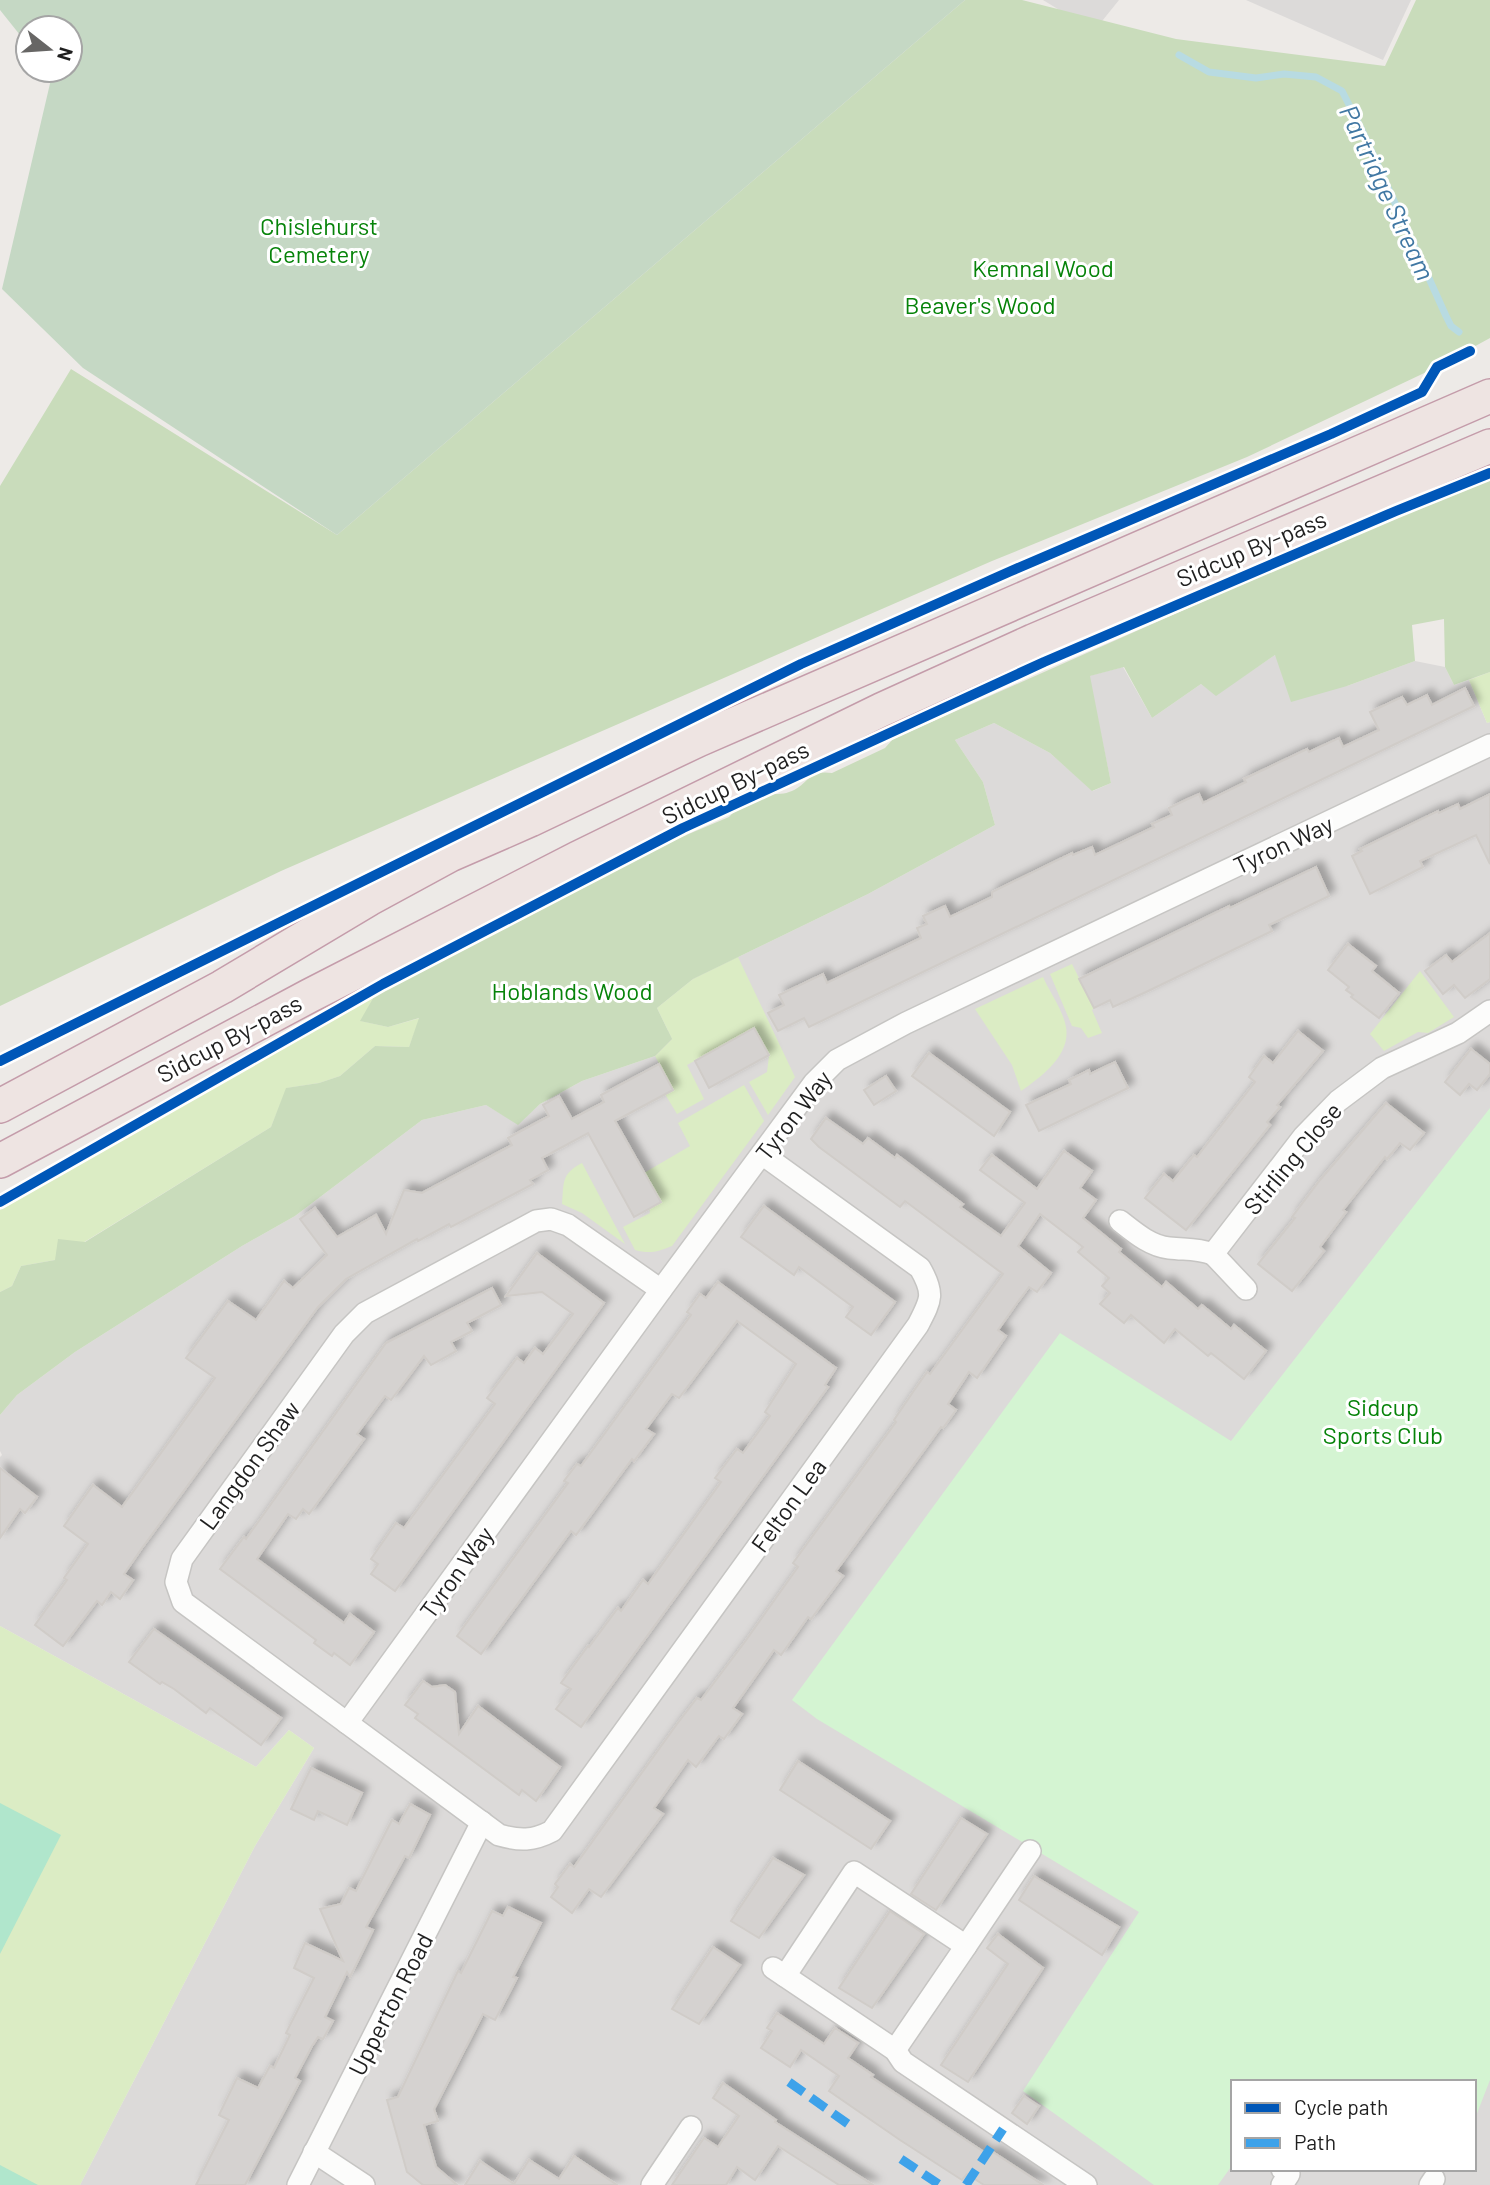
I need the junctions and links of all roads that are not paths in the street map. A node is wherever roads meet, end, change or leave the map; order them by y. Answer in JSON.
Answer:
{"nodes":[{"id":1,"x":1490,"y":396,"type":"edge"},
{"id":2,"x":1490,"y":446,"type":"edge"},
{"id":3,"x":1490,"y":745,"type":"edge"},
{"id":4,"x":222,"y":988,"type":"junction"},
{"id":5,"x":309,"y":996,"type":"junction"},
{"id":6,"x":1490,"y":1011,"type":"edge"},
{"id":7,"x":0,"y":1092,"type":"edge"},
{"id":8,"x":0,"y":1106,"type":"edge"},
{"id":9,"x":762,"y":1154,"type":"junction"},
{"id":10,"x":0,"y":1161,"type":"edge"},
{"id":11,"x":0,"y":1186,"type":"edge"},
{"id":12,"x":1120,"y":1221,"type":"dead end"},
{"id":13,"x":1213,"y":1254,"type":"junction"},
{"id":14,"x":1246,"y":1289,"type":"dead end"},
{"id":15,"x":661,"y":1290,"type":"junction"},
{"id":16,"x":347,"y":1723,"type":"junction"},
{"id":17,"x":482,"y":1822,"type":"junction"},
{"id":18,"x":1030,"y":1851,"type":"dead end"},
{"id":19,"x":966,"y":1945,"type":"junction"},
{"id":20,"x":895,"y":2050,"type":"junction"},
{"id":21,"x":691,"y":2127,"type":"dead end"},
{"id":22,"x":314,"y":2152,"type":"junction"},
{"id":23,"x":298,"y":2185,"type":"edge"},
{"id":24,"x":364,"y":2185,"type":"edge"},
{"id":25,"x":652,"y":2185,"type":"edge"},
{"id":26,"x":1086,"y":2185,"type":"edge"}],
"edges":[{"from":1,"to":4,"type":"highway","name":"Sidcup By-pass"},
{"from":2,"to":5,"type":"highway","name":"Sidcup By-pass"},
{"from":3,"to":9,"type":"street","name":"Tyron Way"},
{"from":4,"to":7,"type":"highway"},
{"from":4,"to":8,"type":"highway","name":"Sidcup By-pass"},
{"from":5,"to":10,"type":"highway","name":"Sidcup By-pass"},
{"from":5,"to":11,"type":"highway"},
{"from":6,"to":13,"type":"street","name":"Stirling Close"},
{"from":9,"to":15,"type":"street","name":"Tyron Way"},
{"from":9,"to":17,"type":"street","name":"Felton Lea"},
{"from":12,"to":13,"type":"street"},
{"from":13,"to":14,"type":"street"},
{"from":15,"to":16,"type":"street","name":"Tyron Way"},
{"from":15,"to":16,"type":"street","name":"Langdon Shaw"},
{"from":16,"to":17,"type":"street","name":"Langdon Shaw"},
{"from":17,"to":22,"type":"street","name":"Upperton Road"},
{"from":18,"to":19,"type":"street"},
{"from":19,"to":20,"type":"street"},
{"from":19,"to":20,"type":"street"},
{"from":20,"to":26,"type":"street"},
{"from":21,"to":25,"type":"street"},
{"from":22,"to":23,"type":"street","name":"Upperton Road"},
{"from":22,"to":24,"type":"street"}]}
